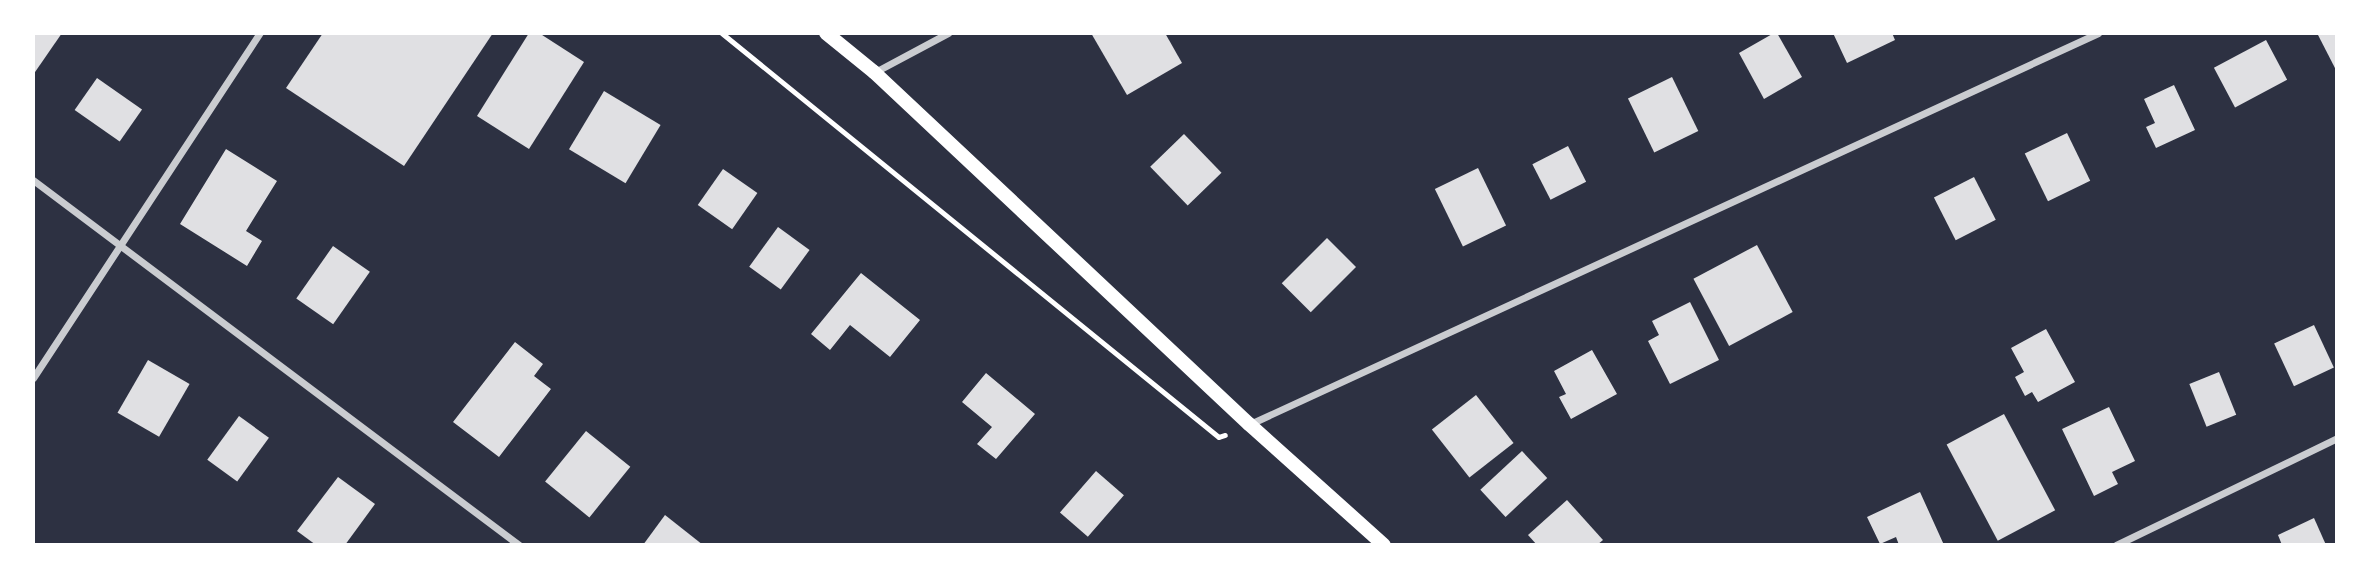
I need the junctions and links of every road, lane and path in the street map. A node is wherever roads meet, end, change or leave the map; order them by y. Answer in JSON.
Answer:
{"nodes":[{"id":1,"x":260,"y":33,"type":"edge"},
{"id":2,"x":722,"y":33,"type":"edge"},
{"id":3,"x":826,"y":33,"type":"edge"},
{"id":4,"x":948,"y":33,"type":"edge"},
{"id":5,"x":2098,"y":33,"type":"edge"},
{"id":6,"x":874,"y":72,"type":"junction"},
{"id":7,"x":33,"y":180,"type":"edge"},
{"id":8,"x":121,"y":247,"type":"junction"},
{"id":9,"x":33,"y":378,"type":"edge"},
{"id":10,"x":1249,"y":424,"type":"junction"},
{"id":11,"x":2337,"y":438,"type":"edge"},
{"id":12,"x":519,"y":545,"type":"edge"},
{"id":13,"x":1384,"y":545,"type":"edge"},
{"id":14,"x":2116,"y":545,"type":"edge"}],
"edges":[{"from":1,"to":8,"type":"street"},
{"from":2,"to":10,"type":"path"},
{"from":3,"to":6,"type":"main road"},
{"from":4,"to":6,"type":"street"},
{"from":5,"to":10,"type":"street"},
{"from":6,"to":10,"type":"main road"},
{"from":7,"to":8,"type":"street"},
{"from":8,"to":9,"type":"street"},
{"from":8,"to":12,"type":"street"},
{"from":10,"to":13,"type":"main road"},
{"from":11,"to":14,"type":"street"}]}
